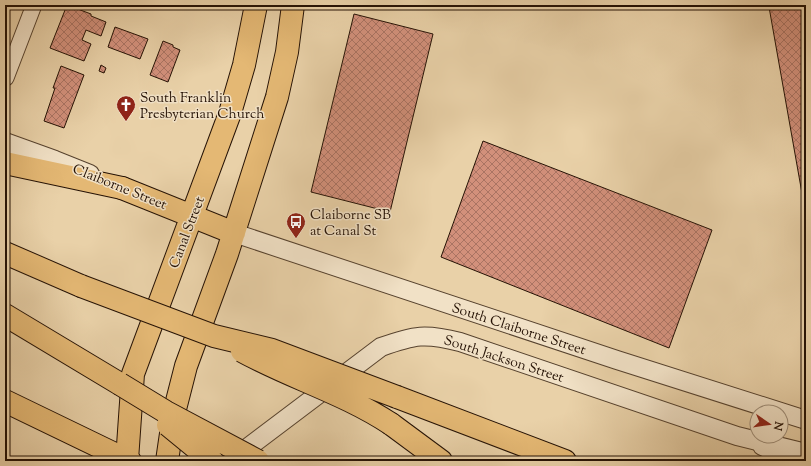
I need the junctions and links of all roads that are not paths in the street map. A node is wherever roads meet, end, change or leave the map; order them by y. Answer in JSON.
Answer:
{"nodes":[{"id":1,"x":34,"y":5,"type":"edge"},
{"id":2,"x":256,"y":5,"type":"edge"},
{"id":3,"x":293,"y":5,"type":"edge"},
{"id":4,"x":464,"y":5,"type":"edge"},
{"id":5,"x":469,"y":5,"type":"edge"},
{"id":6,"x":6,"y":78,"type":"edge"},
{"id":7,"x":5,"y":142,"type":"edge"},
{"id":8,"x":5,"y":163,"type":"edge"},
{"id":9,"x":122,"y":188,"type":"junction"},
{"id":10,"x":193,"y":216,"type":"junction"},
{"id":11,"x":234,"y":234,"type":"junction"},
{"id":12,"x":5,"y":253,"type":"edge"},
{"id":13,"x":5,"y":315,"type":"edge"},
{"id":14,"x":214,"y":336,"type":"junction"},
{"id":15,"x":120,"y":384,"type":"junction"},
{"id":16,"x":5,"y":401,"type":"edge"},
{"id":17,"x":806,"y":420,"type":"edge"},
{"id":18,"x":737,"y":436,"type":"junction"},
{"id":19,"x":806,"y":453,"type":"edge"},
{"id":20,"x":128,"y":461,"type":"edge"},
{"id":21,"x":167,"y":461,"type":"edge"},
{"id":22,"x":212,"y":461,"type":"edge"},
{"id":23,"x":230,"y":461,"type":"edge"},
{"id":24,"x":258,"y":461,"type":"edge"},
{"id":25,"x":441,"y":461,"type":"edge"},
{"id":26,"x":565,"y":461,"type":"edge"},
{"id":27,"x":790,"y":461,"type":"edge"}],
"edges":[{"from":1,"to":6,"type":"street"},
{"from":2,"to":10,"type":"main road","name":"Canal Street"},
{"from":3,"to":11,"type":"main road"},
{"from":4,"to":5,"type":"lane"},
{"from":7,"to":9,"type":"street","name":"Claiborne Street"},
{"from":8,"to":9,"type":"main road"},
{"from":9,"to":10,"type":"main road","name":"Claiborne Street"},
{"from":10,"to":11,"type":"main road","name":"Claiborne Street"},
{"from":10,"to":20,"type":"main road","name":"Canal Street"},
{"from":11,"to":17,"type":"street","name":"South Claiborne Street"},
{"from":11,"to":21,"type":"main road"},
{"from":12,"to":14,"type":"main road","bridge":true},
{"from":13,"to":15,"type":"main road"},
{"from":14,"to":25,"type":"main road","bridge":true},
{"from":14,"to":26,"type":"main road","bridge":true},
{"from":15,"to":22,"type":"main road","bridge":true},
{"from":15,"to":24,"type":"main road","bridge":true},
{"from":16,"to":20,"type":"main road"},
{"from":18,"to":19,"type":"street","name":"South Jackson Street"},
{"from":18,"to":23,"type":"street","name":"South Jackson Street"},
{"from":18,"to":27,"type":"street"}]}
